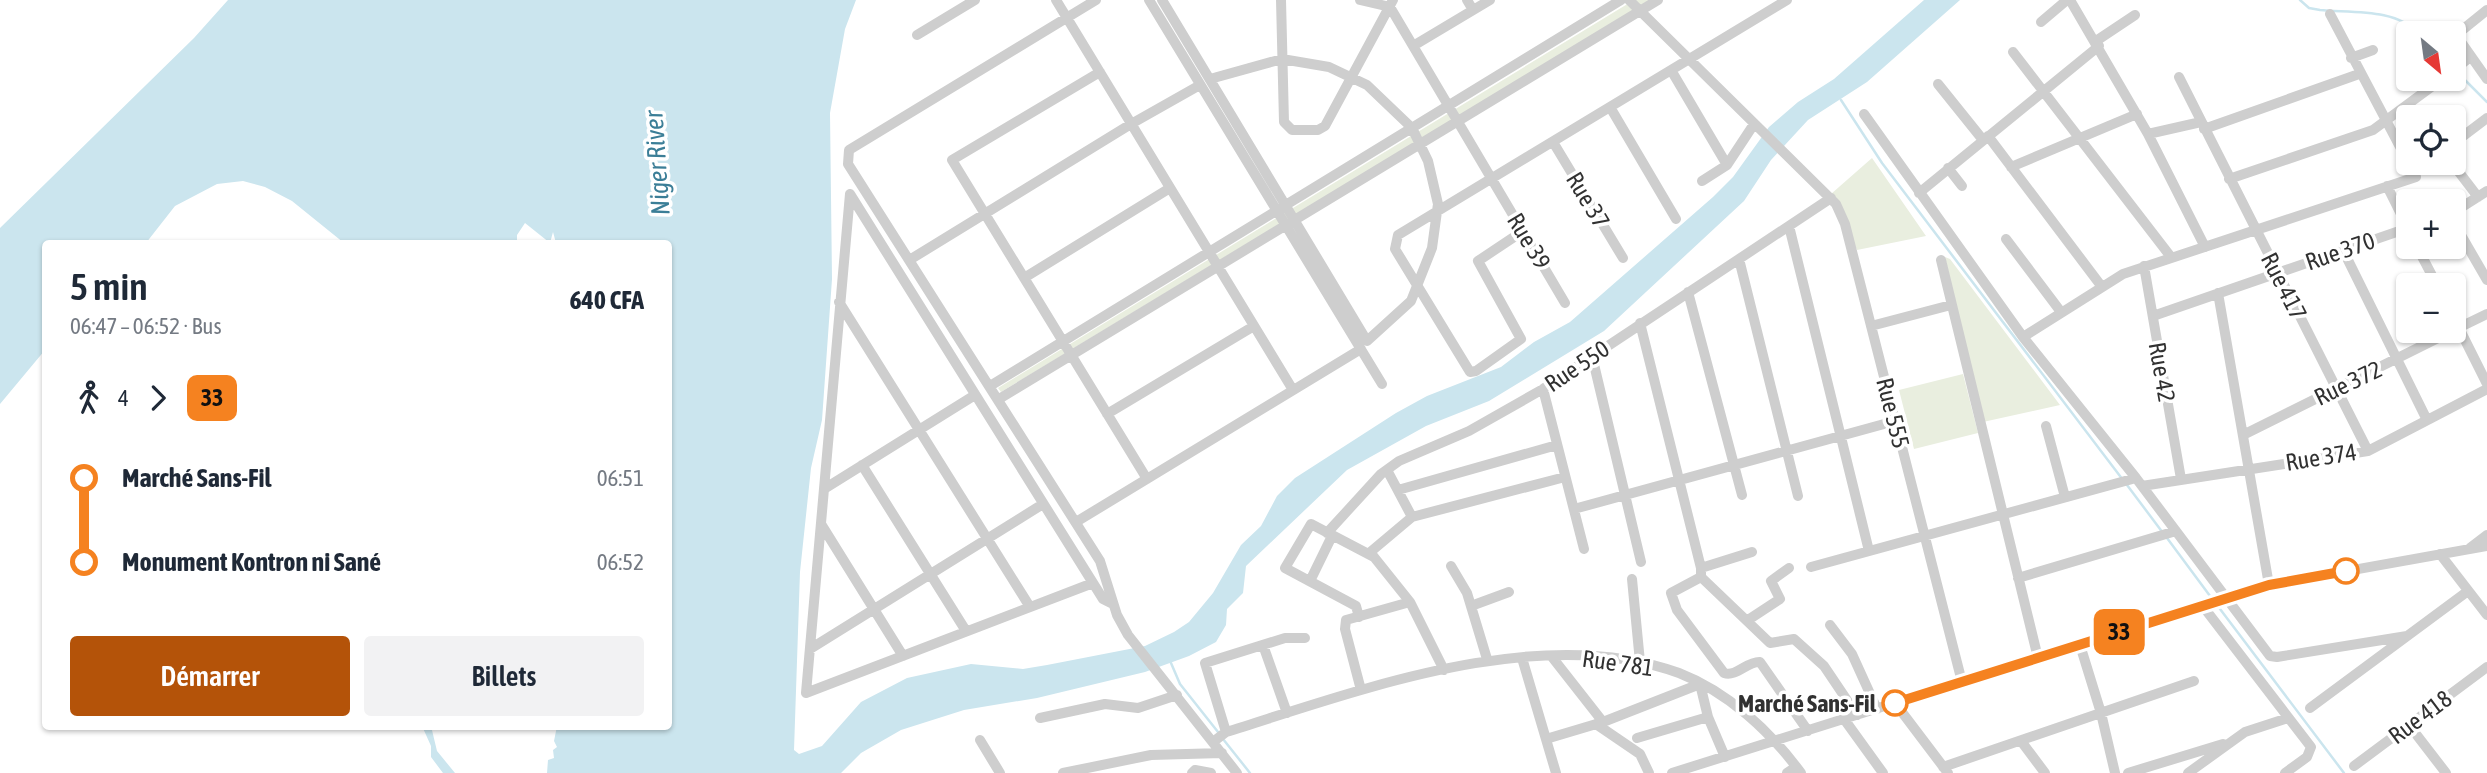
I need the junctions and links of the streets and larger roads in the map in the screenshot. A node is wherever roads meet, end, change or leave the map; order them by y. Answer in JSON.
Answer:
{"nodes":[{"id":1,"x":975,"y":0,"type":"edge"},
{"id":2,"x":1056,"y":0,"type":"edge"},
{"id":3,"x":1096,"y":0,"type":"edge"},
{"id":4,"x":1149,"y":0,"type":"edge"},
{"id":5,"x":1162,"y":0,"type":"edge"},
{"id":6,"x":1281,"y":0,"type":"edge"},
{"id":7,"x":1360,"y":0,"type":"edge"},
{"id":8,"x":1467,"y":0,"type":"edge"},
{"id":9,"x":1490,"y":0,"type":"edge"},
{"id":10,"x":1621,"y":0,"type":"edge"},
{"id":11,"x":1629,"y":0,"type":"edge"},
{"id":12,"x":1658,"y":0,"type":"edge"},
{"id":13,"x":1787,"y":0,"type":"edge"},
{"id":14,"x":2068,"y":0,"type":"edge"},
{"id":15,"x":1392,"y":3,"type":"edge"},
{"id":16,"x":1473,"y":10,"type":"junction"},
{"id":17,"x":2487,"y":10,"type":"edge"},
{"id":18,"x":1639,"y":12,"type":"junction"},
{"id":19,"x":2330,"y":14,"type":"dead end"},
{"id":20,"x":2135,"y":15,"type":"dead end"},
{"id":21,"x":1066,"y":17,"type":"junction"},
{"id":22,"x":2041,"y":22,"type":"dead end"},
{"id":23,"x":917,"y":35,"type":"dead end"},
{"id":24,"x":2097,"y":44,"type":"junction"},
{"id":25,"x":1413,"y":46,"type":"junction"},
{"id":26,"x":2373,"y":50,"type":"dead end"},
{"id":27,"x":2014,"y":52,"type":"dead end"},
{"id":28,"x":2469,"y":57,"type":"junction"},
{"id":29,"x":2351,"y":58,"type":"junction"},
{"id":30,"x":1282,"y":59,"type":"junction"},
{"id":31,"x":1688,"y":60,"type":"junction"},
{"id":32,"x":2466,"y":60,"type":"edge"},
{"id":33,"x":1671,"y":71,"type":"junction"},
{"id":34,"x":1100,"y":72,"type":"junction"},
{"id":35,"x":2359,"y":74,"type":"junction"},
{"id":36,"x":2179,"y":77,"type":"dead end"},
{"id":37,"x":1351,"y":78,"type":"junction"},
{"id":38,"x":2487,"y":79,"type":"edge"},
{"id":39,"x":1205,"y":82,"type":"junction"},
{"id":40,"x":1938,"y":84,"type":"dead end"},
{"id":41,"x":2044,"y":90,"type":"junction"},
{"id":42,"x":2425,"y":91,"type":"edge"},
{"id":43,"x":1448,"y":106,"type":"junction"},
{"id":44,"x":1610,"y":107,"type":"junction"},
{"id":45,"x":1864,"y":114,"type":"dead end"},
{"id":46,"x":2137,"y":114,"type":"junction"},
{"id":47,"x":2487,"y":118,"type":"edge"},
{"id":48,"x":2385,"y":120,"type":"junction"},
{"id":49,"x":1458,"y":121,"type":"junction"},
{"id":50,"x":1131,"y":124,"type":"junction"},
{"id":51,"x":2202,"y":126,"type":"junction"},
{"id":52,"x":1758,"y":127,"type":"junction"},
{"id":53,"x":1412,"y":128,"type":"junction"},
{"id":54,"x":2148,"y":134,"type":"junction"},
{"id":55,"x":2466,"y":134,"type":"edge"},
{"id":56,"x":2081,"y":137,"type":"junction"},
{"id":57,"x":1985,"y":138,"type":"junction"},
{"id":58,"x":2396,"y":140,"type":"edge"},
{"id":59,"x":1553,"y":142,"type":"junction"},
{"id":60,"x":1421,"y":144,"type":"junction"},
{"id":61,"x":1727,"y":165,"type":"junction"},
{"id":62,"x":2011,"y":167,"type":"junction"},
{"id":63,"x":1948,"y":168,"type":"junction"},
{"id":64,"x":2415,"y":175,"type":"edge"},
{"id":65,"x":2461,"y":175,"type":"edge"},
{"id":66,"x":1492,"y":178,"type":"junction"},
{"id":67,"x":2229,"y":179,"type":"junction"},
{"id":68,"x":1702,"y":181,"type":"dead end"},
{"id":69,"x":1962,"y":186,"type":"dead end"},
{"id":70,"x":2387,"y":186,"type":"junction"},
{"id":71,"x":1170,"y":188,"type":"junction"},
{"id":72,"x":2487,"y":191,"type":"edge"},
{"id":73,"x":1919,"y":193,"type":"junction"},
{"id":74,"x":2477,"y":197,"type":"junction"},
{"id":75,"x":1831,"y":198,"type":"junction"},
{"id":76,"x":2396,"y":204,"type":"edge"},
{"id":77,"x":2466,"y":205,"type":"edge"},
{"id":78,"x":1281,"y":208,"type":"junction"},
{"id":79,"x":1437,"y":212,"type":"junction"},
{"id":80,"x":985,"y":214,"type":"junction"},
{"id":81,"x":1676,"y":219,"type":"dead end"},
{"id":82,"x":1290,"y":223,"type":"junction"},
{"id":83,"x":1789,"y":226,"type":"junction"},
{"id":84,"x":2255,"y":230,"type":"junction"},
{"id":85,"x":1523,"y":231,"type":"junction"},
{"id":86,"x":2396,"y":232,"type":"edge"},
{"id":87,"x":2006,"y":239,"type":"dead end"},
{"id":88,"x":2466,"y":244,"type":"edge"},
{"id":89,"x":2205,"y":247,"type":"junction"},
{"id":90,"x":2343,"y":250,"type":"junction"},
{"id":91,"x":1209,"y":252,"type":"junction"},
{"id":92,"x":2171,"y":257,"type":"junction"},
{"id":93,"x":1623,"y":258,"type":"dead end"},
{"id":94,"x":911,"y":259,"type":"junction"},
{"id":95,"x":1739,"y":260,"type":"junction"},
{"id":96,"x":1941,"y":260,"type":"dead end"},
{"id":97,"x":2144,"y":266,"type":"junction"},
{"id":98,"x":1218,"y":267,"type":"junction"},
{"id":99,"x":2277,"y":273,"type":"junction"},
{"id":100,"x":1024,"y":278,"type":"junction"},
{"id":101,"x":2487,"y":281,"type":"edge"},
{"id":102,"x":1418,"y":286,"type":"junction"},
{"id":103,"x":2102,"y":287,"type":"junction"},
{"id":104,"x":1688,"y":292,"type":"junction"},
{"id":105,"x":2218,"y":293,"type":"junction"},
{"id":106,"x":839,"y":301,"type":"junction"},
{"id":107,"x":1565,"y":303,"type":"dead end"},
{"id":108,"x":1951,"y":305,"type":"junction"},
{"id":109,"x":2061,"y":312,"type":"junction"},
{"id":110,"x":2487,"y":314,"type":"edge"},
{"id":111,"x":2153,"y":316,"type":"junction"},
{"id":112,"x":2466,"y":322,"type":"edge"},
{"id":113,"x":1640,"y":323,"type":"junction"},
{"id":114,"x":1254,"y":326,"type":"junction"},
{"id":115,"x":1871,"y":326,"type":"junction"},
{"id":116,"x":2024,"y":337,"type":"junction"},
{"id":117,"x":1063,"y":341,"type":"junction"},
{"id":118,"x":2424,"y":343,"type":"edge"},
{"id":119,"x":2463,"y":343,"type":"edge"},
{"id":120,"x":1361,"y":349,"type":"junction"},
{"id":121,"x":1072,"y":355,"type":"junction"},
{"id":122,"x":1592,"y":356,"type":"junction"},
{"id":123,"x":2396,"y":358,"type":"junction"},
{"id":124,"x":1382,"y":384,"type":"dead end"},
{"id":125,"x":990,"y":386,"type":"junction"},
{"id":126,"x":2487,"y":387,"type":"edge"},
{"id":127,"x":2336,"y":388,"type":"junction"},
{"id":128,"x":1543,"y":389,"type":"junction"},
{"id":129,"x":1293,"y":390,"type":"junction"},
{"id":130,"x":975,"y":395,"type":"junction"},
{"id":131,"x":999,"y":399,"type":"junction"},
{"id":132,"x":1107,"y":414,"type":"junction"},
{"id":133,"x":2427,"y":420,"type":"junction"},
{"id":134,"x":1895,"y":421,"type":"junction"},
{"id":135,"x":2046,"y":426,"type":"dead end"},
{"id":136,"x":920,"y":430,"type":"junction"},
{"id":137,"x":2243,"y":435,"type":"junction"},
{"id":138,"x":1838,"y":436,"type":"junction"},
{"id":139,"x":1557,"y":445,"type":"junction"},
{"id":140,"x":1786,"y":451,"type":"junction"},
{"id":141,"x":2368,"y":451,"type":"junction"},
{"id":142,"x":862,"y":465,"type":"junction"},
{"id":143,"x":1734,"y":465,"type":"junction"},
{"id":144,"x":2249,"y":468,"type":"junction"},
{"id":145,"x":1387,"y":470,"type":"junction"},
{"id":146,"x":1565,"y":477,"type":"junction"},
{"id":147,"x":1147,"y":479,"type":"junction"},
{"id":148,"x":2181,"y":479,"type":"junction"},
{"id":149,"x":1679,"y":480,"type":"junction"},
{"id":150,"x":2139,"y":482,"type":"junction"},
{"id":151,"x":824,"y":489,"type":"junction"},
{"id":152,"x":1398,"y":490,"type":"junction"},
{"id":153,"x":1626,"y":495,"type":"junction"},
{"id":154,"x":1742,"y":495,"type":"dead end"},
{"id":155,"x":1798,"y":496,"type":"dead end"},
{"id":156,"x":2066,"y":497,"type":"junction"},
{"id":157,"x":1043,"y":504,"type":"junction"},
{"id":158,"x":1574,"y":509,"type":"junction"},
{"id":159,"x":2002,"y":515,"type":"junction"},
{"id":160,"x":1412,"y":517,"type":"junction"},
{"id":161,"x":1076,"y":522,"type":"junction"},
{"id":162,"x":821,"y":524,"type":"junction"},
{"id":163,"x":2176,"y":531,"type":"junction"},
{"id":164,"x":1329,"y":534,"type":"junction"},
{"id":165,"x":2487,"y":535,"type":"edge"},
{"id":166,"x":1924,"y":536,"type":"junction"},
{"id":167,"x":988,"y":539,"type":"junction"},
{"id":168,"x":2487,"y":546,"type":"edge"},
{"id":169,"x":1584,"y":548,"type":"dead end"},
{"id":170,"x":2470,"y":548,"type":"junction"},
{"id":171,"x":1869,"y":551,"type":"junction"},
{"id":172,"x":1752,"y":552,"type":"dead end"},
{"id":173,"x":1368,"y":554,"type":"junction"},
{"id":174,"x":2440,"y":554,"type":"junction"},
{"id":175,"x":1640,"y":562,"type":"dead end"},
{"id":176,"x":1451,"y":566,"type":"dead end"},
{"id":177,"x":1811,"y":567,"type":"dead end"},
{"id":178,"x":1789,"y":568,"type":"dead end"},
{"id":179,"x":1701,"y":573,"type":"junction"},
{"id":180,"x":931,"y":575,"type":"junction"},
{"id":181,"x":2018,"y":578,"type":"junction"},
{"id":182,"x":1632,"y":579,"type":"dead end"},
{"id":183,"x":1310,"y":581,"type":"junction"},
{"id":184,"x":1093,"y":583,"type":"junction"},
{"id":185,"x":2269,"y":585,"type":"junction"},
{"id":186,"x":2469,"y":591,"type":"junction"},
{"id":187,"x":1509,"y":592,"type":"dead end"},
{"id":188,"x":2222,"y":599,"type":"junction"},
{"id":189,"x":1410,"y":602,"type":"junction"},
{"id":190,"x":1113,"y":604,"type":"junction"},
{"id":191,"x":2204,"y":605,"type":"junction"},
{"id":192,"x":1471,"y":606,"type":"junction"},
{"id":193,"x":1030,"y":607,"type":"junction"},
{"id":194,"x":874,"y":610,"type":"junction"},
{"id":195,"x":2487,"y":615,"type":"edge"},
{"id":196,"x":1359,"y":617,"type":"junction"},
{"id":197,"x":1748,"y":620,"type":"junction"},
{"id":198,"x":1830,"y":625,"type":"dead end"},
{"id":199,"x":966,"y":631,"type":"junction"},
{"id":200,"x":2407,"y":636,"type":"junction"},
{"id":201,"x":1305,"y":638,"type":"dead end"},
{"id":202,"x":1263,"y":645,"type":"junction"},
{"id":203,"x":2080,"y":645,"type":"junction"},
{"id":204,"x":810,"y":649,"type":"junction"},
{"id":205,"x":903,"y":656,"type":"junction"},
{"id":206,"x":1552,"y":657,"type":"junction"},
{"id":207,"x":1522,"y":658,"type":"junction"},
{"id":208,"x":2038,"y":658,"type":"junction"},
{"id":209,"x":1487,"y":659,"type":"junction"},
{"id":210,"x":1640,"y":662,"type":"junction"},
{"id":211,"x":2487,"y":667,"type":"edge"},
{"id":212,"x":1444,"y":670,"type":"junction"},
{"id":213,"x":2194,"y":681,"type":"dead end"},
{"id":214,"x":1962,"y":682,"type":"junction"},
{"id":215,"x":1700,"y":684,"type":"junction"},
{"id":216,"x":1361,"y":690,"type":"junction"},
{"id":217,"x":1177,"y":695,"type":"junction"},
{"id":218,"x":1895,"y":703,"type":"junction"},
{"id":219,"x":2310,"y":708,"type":"dead end"},
{"id":220,"x":1877,"y":709,"type":"junction"},
{"id":221,"x":1287,"y":713,"type":"junction"},
{"id":222,"x":2101,"y":713,"type":"junction"},
{"id":223,"x":1857,"y":715,"type":"junction"},
{"id":224,"x":1708,"y":717,"type":"junction"},
{"id":225,"x":1040,"y":718,"type":"dead end"},
{"id":226,"x":2288,"y":718,"type":"junction"},
{"id":227,"x":1844,"y":719,"type":"junction"},
{"id":228,"x":1600,"y":723,"type":"junction"},
{"id":229,"x":2409,"y":725,"type":"junction"},
{"id":230,"x":1808,"y":731,"type":"junction"},
{"id":231,"x":1226,"y":732,"type":"junction"},
{"id":232,"x":1637,"y":738,"type":"dead end"},
{"id":233,"x":1546,"y":739,"type":"junction"},
{"id":234,"x":980,"y":740,"type":"dead end"},
{"id":235,"x":1777,"y":740,"type":"junction"},
{"id":236,"x":2021,"y":740,"type":"junction"},
{"id":237,"x":2234,"y":740,"type":"junction"},
{"id":238,"x":1213,"y":741,"type":"junction"},
{"id":239,"x":1222,"y":753,"type":"junction"},
{"id":240,"x":1725,"y":757,"type":"junction"},
{"id":241,"x":2354,"y":766,"type":"dead end"},
{"id":242,"x":1237,"y":769,"type":"edge"},
{"id":243,"x":1694,"y":770,"type":"edge"},
{"id":244,"x":1799,"y":770,"type":"edge"},
{"id":245,"x":1945,"y":770,"type":"edge"},
{"id":246,"x":1000,"y":773,"type":"edge"},
{"id":247,"x":1063,"y":773,"type":"edge"},
{"id":248,"x":1192,"y":773,"type":"edge"},
{"id":249,"x":1211,"y":773,"type":"edge"},
{"id":250,"x":1556,"y":773,"type":"edge"},
{"id":251,"x":1649,"y":773,"type":"edge"},
{"id":252,"x":1672,"y":773,"type":"edge"},
{"id":253,"x":1787,"y":773,"type":"edge"},
{"id":254,"x":1883,"y":773,"type":"edge"},
{"id":255,"x":2045,"y":773,"type":"edge"},
{"id":256,"x":2115,"y":773,"type":"edge"},
{"id":257,"x":2129,"y":773,"type":"edge"},
{"id":258,"x":2188,"y":773,"type":"edge"},
{"id":259,"x":2285,"y":773,"type":"edge"},
{"id":260,"x":2446,"y":773,"type":"edge"}],
"edges":[{"from":1,"to":23,"type":"street"},
{"from":2,"to":21,"type":"street"},
{"from":3,"to":21,"type":"street"},
{"from":4,"to":39,"type":"street"},
{"from":5,"to":39,"type":"street"},
{"from":6,"to":30,"type":"street"},
{"from":7,"to":15,"type":"street"},
{"from":8,"to":16,"type":"street"},
{"from":9,"to":16,"type":"street"},
{"from":10,"to":43,"type":"street"},
{"from":11,"to":18,"type":"street","name":"Rue 555"},
{"from":12,"to":18,"type":"street"},
{"from":13,"to":31,"type":"street"},
{"from":14,"to":22,"type":"street"},
{"from":14,"to":24,"type":"street"},
{"from":15,"to":25,"type":"street","name":"Rue 39"},
{"from":15,"to":37,"type":"street"},
{"from":16,"to":25,"type":"street"},
{"from":17,"to":28,"type":"street"},
{"from":18,"to":31,"type":"street","name":"Rue 555"},
{"from":18,"to":49,"type":"street"},
{"from":19,"to":29,"type":"street"},
{"from":20,"to":24,"type":"street"},
{"from":21,"to":34,"type":"street"},
{"from":21,"to":94,"type":"street"},
{"from":24,"to":41,"type":"street"},
{"from":24,"to":46,"type":"street"},
{"from":25,"to":43,"type":"street","name":"Rue 39"},
{"from":26,"to":29,"type":"street"},
{"from":27,"to":41,"type":"street"},
{"from":28,"to":32,"type":"street"},
{"from":28,"to":38,"type":"street"},
{"from":29,"to":35,"type":"street"},
{"from":30,"to":37,"type":"street"},
{"from":30,"to":37,"type":"street"},
{"from":30,"to":39,"type":"street"},
{"from":31,"to":33,"type":"street"},
{"from":31,"to":52,"type":"street","name":"Rue 555"},
{"from":33,"to":44,"type":"street"},
{"from":33,"to":61,"type":"street"},
{"from":34,"to":50,"type":"street"},
{"from":34,"to":80,"type":"street"},
{"from":35,"to":48,"type":"street"},
{"from":35,"to":51,"type":"street"},
{"from":36,"to":51,"type":"street","name":"Rue 417"},
{"from":37,"to":53,"type":"street"},
{"from":39,"to":50,"type":"street"},
{"from":39,"to":78,"type":"street"},
{"from":40,"to":57,"type":"street"},
{"from":41,"to":56,"type":"street"},
{"from":41,"to":57,"type":"street"},
{"from":42,"to":48,"type":"street"},
{"from":43,"to":49,"type":"street","name":"Rue 39"},
{"from":43,"to":53,"type":"street"},
{"from":44,"to":59,"type":"street"},
{"from":44,"to":81,"type":"street"},
{"from":45,"to":73,"type":"street"},
{"from":46,"to":54,"type":"street"},
{"from":46,"to":56,"type":"street"},
{"from":47,"to":55,"type":"street"},
{"from":48,"to":58,"type":"street"},
{"from":48,"to":67,"type":"street"},
{"from":49,"to":60,"type":"street"},
{"from":49,"to":66,"type":"street","name":"Rue 39"},
{"from":50,"to":71,"type":"street"},
{"from":50,"to":80,"type":"street"},
{"from":51,"to":54,"type":"street"},
{"from":51,"to":67,"type":"street","name":"Rue 417"},
{"from":52,"to":61,"type":"street"},
{"from":52,"to":75,"type":"street","name":"Rue 555"},
{"from":53,"to":60,"type":"street"},
{"from":53,"to":78,"type":"street"},
{"from":54,"to":89,"type":"street"},
{"from":56,"to":62,"type":"street"},
{"from":56,"to":92,"type":"street"},
{"from":57,"to":62,"type":"street"},
{"from":57,"to":63,"type":"street"},
{"from":59,"to":66,"type":"street"},
{"from":59,"to":93,"type":"street","name":"Rue 37"},
{"from":60,"to":79,"type":"street"},
{"from":60,"to":82,"type":"street"},
{"from":61,"to":68,"type":"street"},
{"from":62,"to":103,"type":"street"},
{"from":63,"to":69,"type":"street"},
{"from":63,"to":73,"type":"street"},
{"from":64,"to":70,"type":"street"},
{"from":65,"to":74,"type":"street"},
{"from":66,"to":79,"type":"street"},
{"from":66,"to":85,"type":"street","name":"Rue 39"},
{"from":67,"to":84,"type":"street","name":"Rue 417"},
{"from":70,"to":76,"type":"street"},
{"from":70,"to":84,"type":"street"},
{"from":71,"to":91,"type":"street"},
{"from":71,"to":100,"type":"street"},
{"from":72,"to":74,"type":"street"},
{"from":73,"to":116,"type":"street"},
{"from":74,"to":77,"type":"street"},
{"from":75,"to":83,"type":"street","name":"Rue 550"},
{"from":75,"to":115,"type":"street","name":"Rue 555"},
{"from":78,"to":82,"type":"street"},
{"from":78,"to":91,"type":"street"},
{"from":79,"to":102,"type":"street"},
{"from":79,"to":102,"type":"street"},
{"from":80,"to":94,"type":"street"},
{"from":80,"to":100,"type":"street"},
{"from":82,"to":98,"type":"street"},
{"from":82,"to":102,"type":"street"},
{"from":82,"to":120,"type":"street"},
{"from":83,"to":95,"type":"street","name":"Rue 550"},
{"from":83,"to":138,"type":"street"},
{"from":84,"to":89,"type":"street"},
{"from":84,"to":99,"type":"street","name":"Rue 417"},
{"from":85,"to":102,"type":"street"},
{"from":85,"to":107,"type":"street","name":"Rue 39"},
{"from":86,"to":90,"type":"street","name":"Rue 370"},
{"from":87,"to":109,"type":"street"},
{"from":88,"to":101,"type":"street"},
{"from":89,"to":92,"type":"street"},
{"from":90,"to":99,"type":"street","name":"Rue 370"},
{"from":90,"to":123,"type":"street"},
{"from":91,"to":98,"type":"street"},
{"from":91,"to":117,"type":"street"},
{"from":92,"to":97,"type":"street"},
{"from":94,"to":125,"type":"street"},
{"from":95,"to":104,"type":"street","name":"Rue 550"},
{"from":95,"to":140,"type":"street"},
{"from":96,"to":108,"type":"street"},
{"from":97,"to":103,"type":"street"},
{"from":97,"to":111,"type":"street","name":"Rue 42"},
{"from":98,"to":114,"type":"street"},
{"from":98,"to":121,"type":"street"},
{"from":99,"to":105,"type":"street","name":"Rue 370"},
{"from":99,"to":127,"type":"street","name":"Rue 417"},
{"from":100,"to":117,"type":"street"},
{"from":103,"to":109,"type":"street"},
{"from":104,"to":113,"type":"street","name":"Rue 550"},
{"from":104,"to":143,"type":"street"},
{"from":105,"to":111,"type":"street","name":"Rue 370"},
{"from":105,"to":137,"type":"street"},
{"from":106,"to":130,"type":"street"},
{"from":106,"to":136,"type":"street"},
{"from":106,"to":151,"type":"street"},
{"from":108,"to":115,"type":"street"},
{"from":108,"to":159,"type":"street"},
{"from":109,"to":116,"type":"street"},
{"from":110,"to":112,"type":"street","name":"Rue 372"},
{"from":111,"to":148,"type":"street","name":"Rue 42"},
{"from":113,"to":122,"type":"street","name":"Rue 550"},
{"from":113,"to":149,"type":"street"},
{"from":114,"to":129,"type":"street"},
{"from":114,"to":132,"type":"street"},
{"from":115,"to":134,"type":"street","name":"Rue 555"},
{"from":116,"to":150,"type":"street"},
{"from":117,"to":121,"type":"street"},
{"from":117,"to":125,"type":"street"},
{"from":118,"to":123,"type":"street","name":"Rue 372"},
{"from":119,"to":126,"type":"street"},
{"from":120,"to":124,"type":"street"},
{"from":120,"to":129,"type":"street"},
{"from":121,"to":131,"type":"street"},
{"from":121,"to":132,"type":"street"},
{"from":122,"to":128,"type":"street","name":"Rue 550"},
{"from":122,"to":153,"type":"street"},
{"from":123,"to":127,"type":"street","name":"Rue 372"},
{"from":123,"to":133,"type":"street"},
{"from":125,"to":131,"type":"street"},
{"from":126,"to":133,"type":"street","name":"Rue 374"},
{"from":127,"to":137,"type":"street","name":"Rue 372"},
{"from":127,"to":141,"type":"street","name":"Rue 417"},
{"from":128,"to":139,"type":"street"},
{"from":128,"to":145,"type":"street","name":"Rue 550"},
{"from":129,"to":147,"type":"street"},
{"from":130,"to":136,"type":"street"},
{"from":130,"to":157,"type":"street"},
{"from":131,"to":161,"type":"street"},
{"from":132,"to":147,"type":"street"},
{"from":133,"to":141,"type":"street","name":"Rue 374"},
{"from":134,"to":138,"type":"street"},
{"from":134,"to":166,"type":"street","name":"Rue 555"},
{"from":135,"to":156,"type":"street"},
{"from":136,"to":142,"type":"street"},
{"from":136,"to":167,"type":"street"},
{"from":137,"to":144,"type":"street"},
{"from":138,"to":140,"type":"street"},
{"from":138,"to":171,"type":"street"},
{"from":139,"to":146,"type":"street"},
{"from":139,"to":152,"type":"street"},
{"from":140,"to":143,"type":"street"},
{"from":140,"to":155,"type":"street"},
{"from":141,"to":144,"type":"street","name":"Rue 374"},
{"from":142,"to":151,"type":"street"},
{"from":142,"to":180,"type":"street"},
{"from":143,"to":149,"type":"street"},
{"from":143,"to":154,"type":"street"},
{"from":144,"to":148,"type":"street","name":"Rue 374"},
{"from":144,"to":185,"type":"street"},
{"from":145,"to":152,"type":"street"},
{"from":145,"to":164,"type":"street","name":"Rue 550"},
{"from":146,"to":158,"type":"street"},
{"from":146,"to":160,"type":"street"},
{"from":147,"to":161,"type":"street"},
{"from":148,"to":150,"type":"street","name":"Rue 374"},
{"from":149,"to":153,"type":"street"},
{"from":149,"to":179,"type":"street"},
{"from":150,"to":156,"type":"street","name":"Rue 374"},
{"from":150,"to":163,"type":"street"},
{"from":151,"to":162,"type":"street"},
{"from":152,"to":160,"type":"street"},
{"from":153,"to":158,"type":"street"},
{"from":153,"to":175,"type":"street"},
{"from":156,"to":159,"type":"street","name":"Rue 374"},
{"from":157,"to":167,"type":"street"},
{"from":157,"to":184,"type":"street"},
{"from":158,"to":169,"type":"street"},
{"from":159,"to":166,"type":"street","name":"Rue 374"},
{"from":159,"to":181,"type":"street"},
{"from":160,"to":173,"type":"street"},
{"from":161,"to":190,"type":"street"},
{"from":162,"to":194,"type":"street"},
{"from":162,"to":204,"type":"street"},
{"from":163,"to":181,"type":"street"},
{"from":163,"to":188,"type":"street"},
{"from":164,"to":173,"type":"street"},
{"from":164,"to":183,"type":"street","name":"Rue 550"},
{"from":164,"to":183,"type":"street"},
{"from":165,"to":170,"type":"street"},
{"from":166,"to":171,"type":"street","name":"Rue 374"},
{"from":166,"to":214,"type":"street","name":"Rue 555"},
{"from":167,"to":180,"type":"street"},
{"from":167,"to":193,"type":"street"},
{"from":168,"to":170,"type":"street"},
{"from":170,"to":174,"type":"street"},
{"from":171,"to":177,"type":"street","name":"Rue 374"},
{"from":172,"to":179,"type":"street"},
{"from":173,"to":189,"type":"street"},
{"from":174,"to":185,"type":"street"},
{"from":174,"to":186,"type":"street"},
{"from":176,"to":192,"type":"street"},
{"from":178,"to":197,"type":"street"},
{"from":179,"to":197,"type":"street"},
{"from":179,"to":230,"type":"street"},
{"from":180,"to":194,"type":"street"},
{"from":180,"to":199,"type":"street"},
{"from":181,"to":208,"type":"street"},
{"from":182,"to":210,"type":"street"},
{"from":183,"to":196,"type":"street"},
{"from":184,"to":190,"type":"street"},
{"from":184,"to":193,"type":"street"},
{"from":185,"to":188,"type":"street"},
{"from":186,"to":195,"type":"street"},
{"from":186,"to":200,"type":"street"},
{"from":187,"to":192,"type":"street"},
{"from":188,"to":191,"type":"street"},
{"from":188,"to":200,"type":"street"},
{"from":189,"to":196,"type":"street"},
{"from":189,"to":212,"type":"street"},
{"from":190,"to":217,"type":"street"},
{"from":191,"to":203,"type":"street"},
{"from":191,"to":226,"type":"street"},
{"from":192,"to":209,"type":"street"},
{"from":193,"to":199,"type":"street"},
{"from":194,"to":204,"type":"street"},
{"from":194,"to":205,"type":"street"},
{"from":196,"to":216,"type":"street"},
{"from":197,"to":223,"type":"street"},
{"from":198,"to":220,"type":"street"},
{"from":199,"to":205,"type":"street"},
{"from":200,"to":219,"type":"street"},
{"from":201,"to":202,"type":"street"},
{"from":202,"to":221,"type":"street"},
{"from":202,"to":231,"type":"street"},
{"from":203,"to":208,"type":"street"},
{"from":203,"to":222,"type":"street"},
{"from":204,"to":205,"type":"street"},
{"from":206,"to":207,"type":"street","name":"Rue 781"},
{"from":206,"to":210,"type":"street","name":"Rue 781"},
{"from":206,"to":228,"type":"street"},
{"from":207,"to":209,"type":"street","name":"Rue 781"},
{"from":207,"to":233,"type":"street"},
{"from":208,"to":214,"type":"street"},
{"from":209,"to":212,"type":"street","name":"Rue 781"},
{"from":210,"to":215,"type":"street","name":"Rue 781"},
{"from":211,"to":229,"type":"street","name":"Rue 418"},
{"from":212,"to":216,"type":"street","name":"Rue 781"},
{"from":213,"to":222,"type":"street"},
{"from":214,"to":218,"type":"street"},
{"from":215,"to":224,"type":"street"},
{"from":215,"to":228,"type":"street"},
{"from":215,"to":235,"type":"street","name":"Rue 781"},
{"from":216,"to":221,"type":"street","name":"Rue 781"},
{"from":217,"to":225,"type":"street"},
{"from":217,"to":238,"type":"street"},
{"from":218,"to":220,"type":"street"},
{"from":218,"to":245,"type":"street"},
{"from":220,"to":223,"type":"street"},
{"from":221,"to":231,"type":"street","name":"Rue 781"},
{"from":222,"to":236,"type":"street"},
{"from":222,"to":256,"type":"street"},
{"from":223,"to":227,"type":"street"},
{"from":224,"to":232,"type":"street"},
{"from":224,"to":240,"type":"street"},
{"from":226,"to":237,"type":"street"},
{"from":226,"to":259,"type":"street"},
{"from":227,"to":230,"type":"street"},
{"from":227,"to":254,"type":"street"},
{"from":228,"to":233,"type":"street"},
{"from":228,"to":251,"type":"street"},
{"from":229,"to":241,"type":"street","name":"Rue 418"},
{"from":229,"to":260,"type":"street"},
{"from":230,"to":235,"type":"street"},
{"from":231,"to":238,"type":"street","name":"Rue 781"},
{"from":233,"to":250,"type":"street"},
{"from":234,"to":246,"type":"street"},
{"from":235,"to":240,"type":"street"},
{"from":235,"to":244,"type":"street","name":"Rue 781"},
{"from":236,"to":245,"type":"street"},
{"from":236,"to":255,"type":"street"},
{"from":237,"to":257,"type":"street"},
{"from":237,"to":258,"type":"street"},
{"from":238,"to":239,"type":"street"},
{"from":239,"to":242,"type":"street"},
{"from":239,"to":247,"type":"street"},
{"from":240,"to":243,"type":"street"},
{"from":243,"to":252,"type":"street"},
{"from":244,"to":253,"type":"street"},
{"from":248,"to":249,"type":"street"}]}
